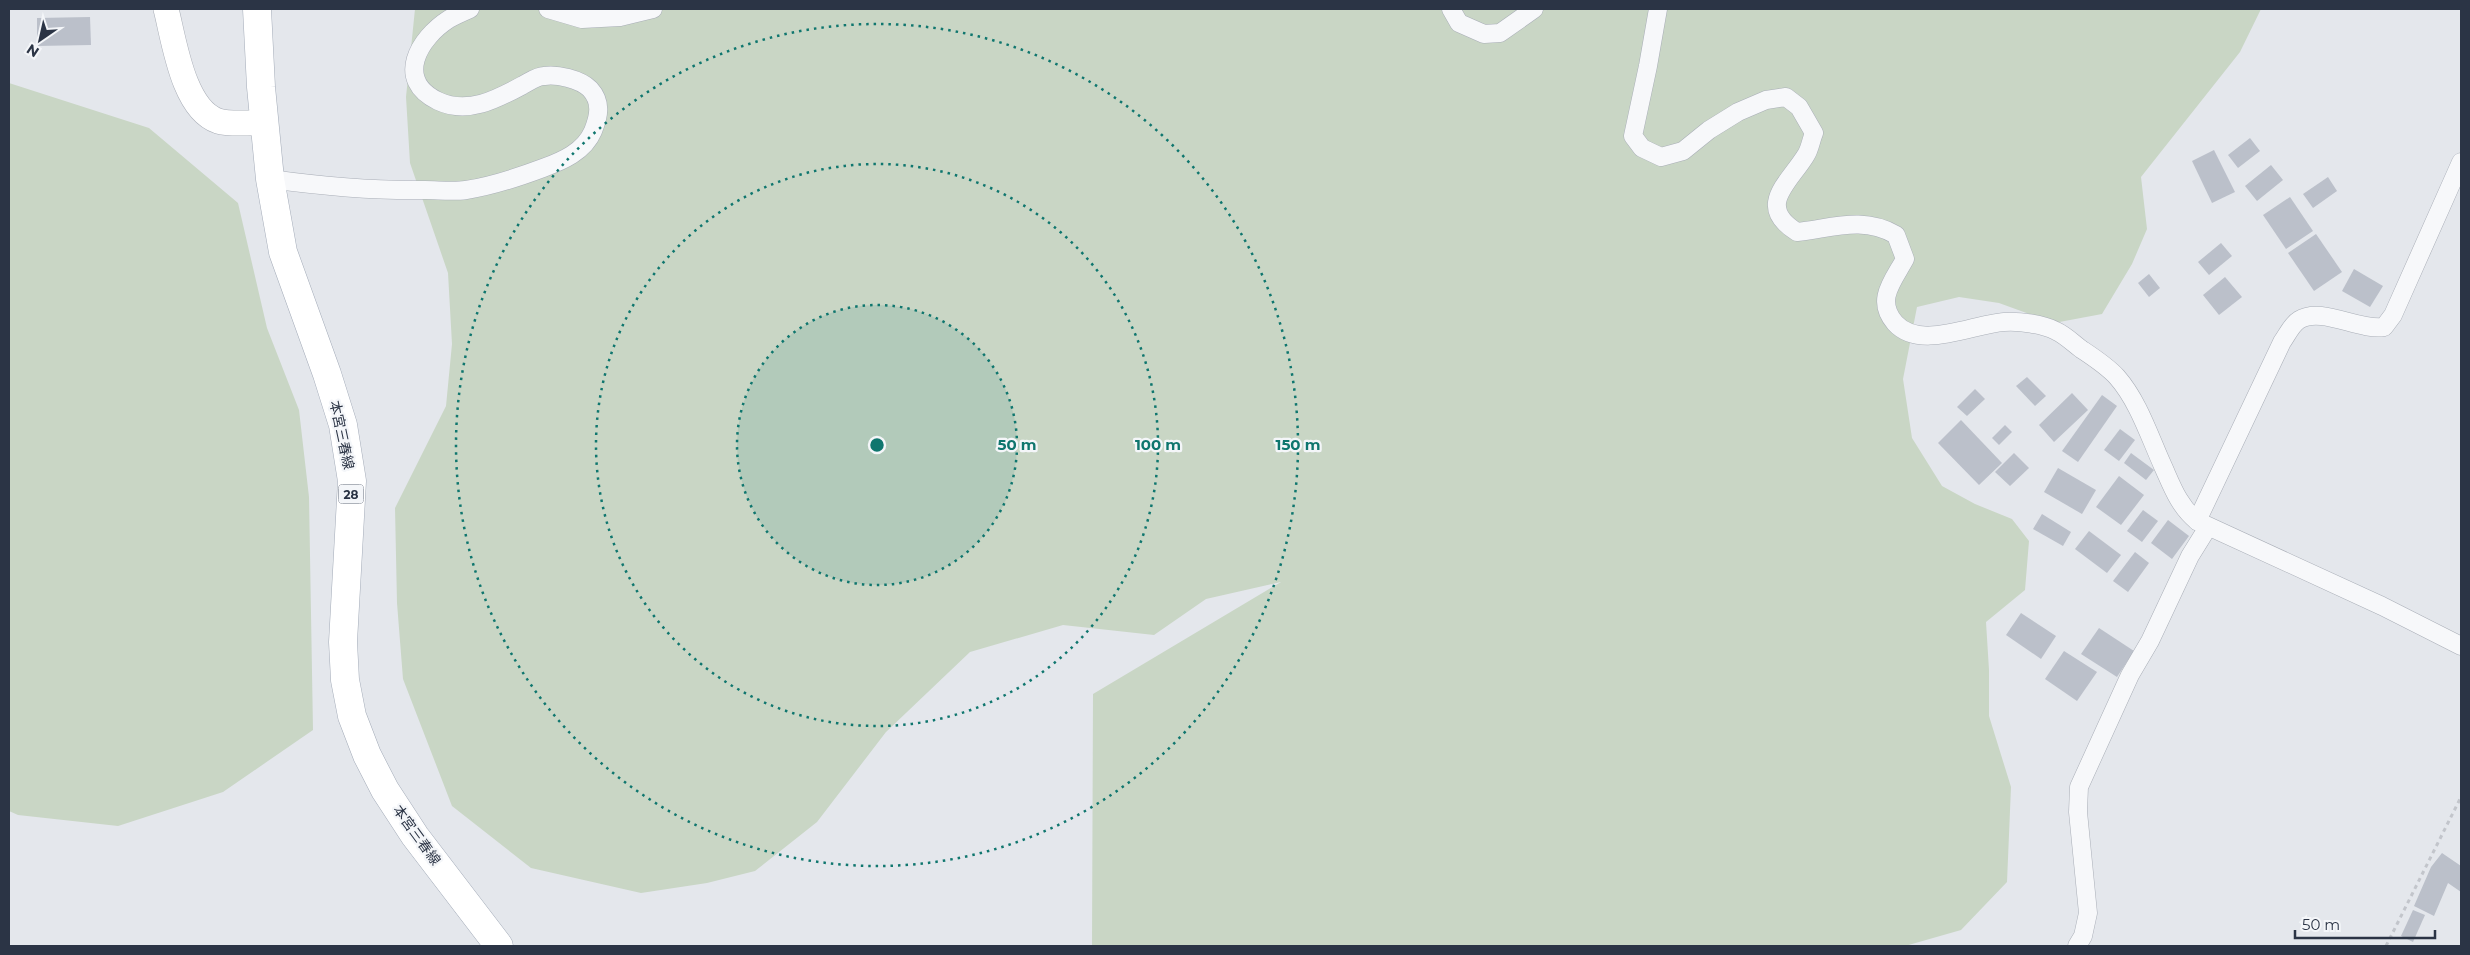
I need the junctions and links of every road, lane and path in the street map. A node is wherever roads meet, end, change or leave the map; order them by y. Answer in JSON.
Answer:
{"nodes":[{"id":1,"x":166,"y":9,"type":"edge"},
{"id":2,"x":257,"y":9,"type":"edge"},
{"id":3,"x":470,"y":9,"type":"edge"},
{"id":4,"x":548,"y":9,"type":"edge"},
{"id":5,"x":653,"y":9,"type":"edge"},
{"id":6,"x":1451,"y":9,"type":"edge"},
{"id":7,"x":1534,"y":9,"type":"edge"},
{"id":8,"x":1658,"y":9,"type":"edge"},
{"id":9,"x":264,"y":123,"type":"junction"},
{"id":10,"x":2461,"y":162,"type":"edge"},
{"id":11,"x":270,"y":179,"type":"junction"},
{"id":12,"x":2203,"y":524,"type":"junction"},
{"id":13,"x":2461,"y":646,"type":"edge"},
{"id":14,"x":2461,"y":797,"type":"edge"},
{"id":15,"x":499,"y":946,"type":"edge"},
{"id":16,"x":2078,"y":946,"type":"edge"},
{"id":17,"x":2386,"y":946,"type":"edge"}],
"edges":[{"from":1,"to":9,"type":"street"},
{"from":2,"to":9,"type":"main road","name":"本宮三春線","number":"28"},
{"from":3,"to":11,"type":"street"},
{"from":4,"to":5,"type":"street"},
{"from":6,"to":7,"type":"street"},
{"from":8,"to":12,"type":"street"},
{"from":9,"to":11,"type":"main road","name":"本宮三春線","number":"28"},
{"from":10,"to":12,"type":"street"},
{"from":11,"to":15,"type":"main road","name":"本宮三春線","number":"28"},
{"from":12,"to":13,"type":"street"},
{"from":12,"to":16,"type":"street"},
{"from":14,"to":17,"type":"path"}]}
